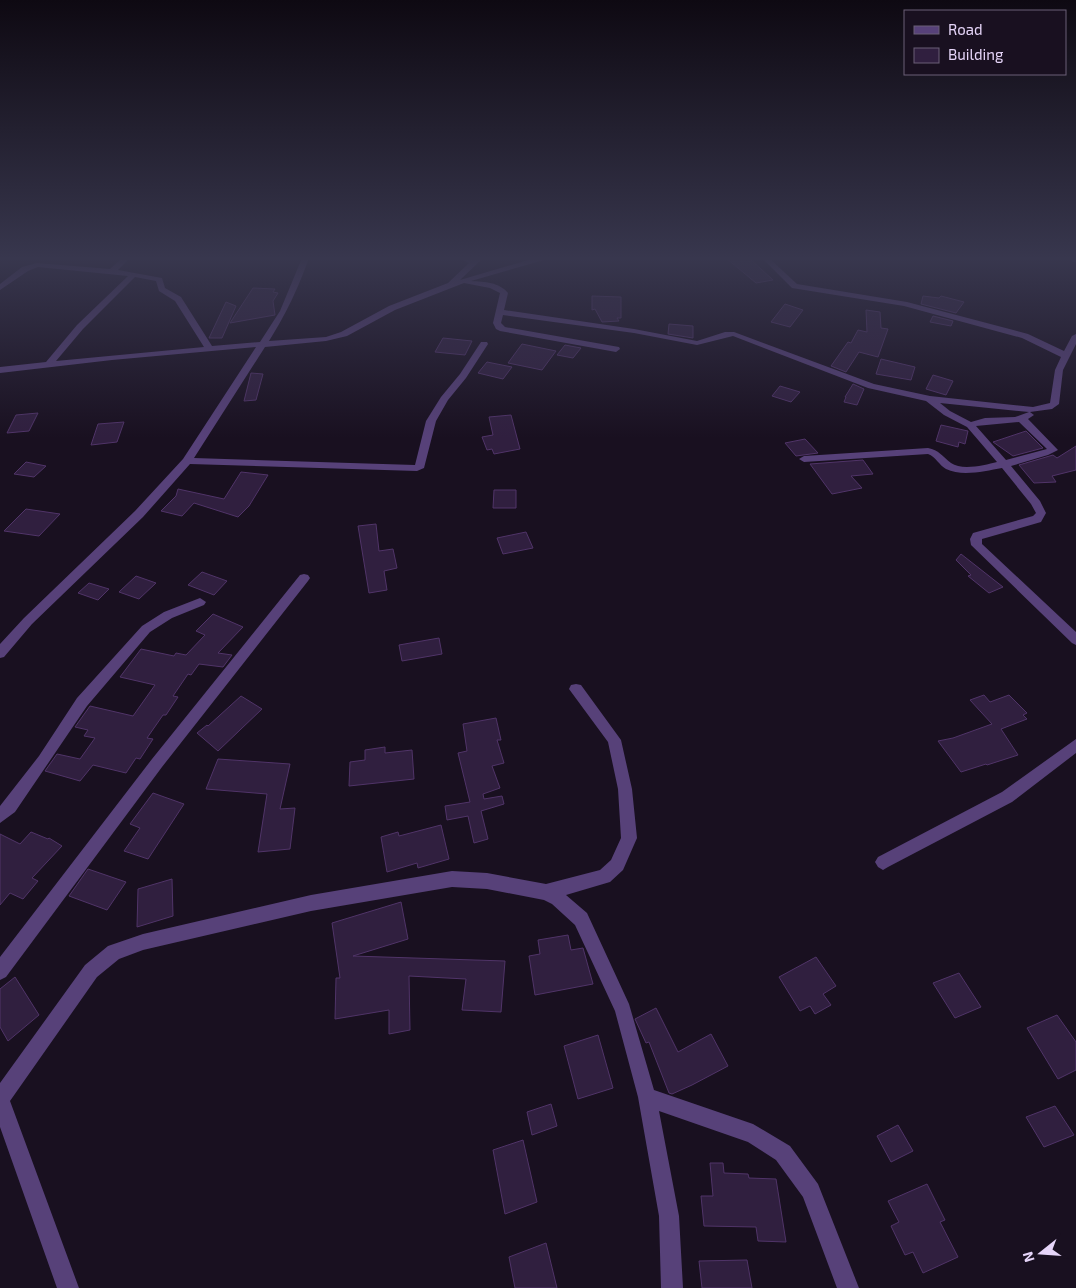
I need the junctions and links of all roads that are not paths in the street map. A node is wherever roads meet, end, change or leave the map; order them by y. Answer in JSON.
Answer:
{"nodes":[{"id":1,"x":88,"y":318,"type":"edge"},
{"id":2,"x":191,"y":318,"type":"edge"},
{"id":3,"x":280,"y":318,"type":"edge"},
{"id":4,"x":373,"y":318,"type":"edge"},
{"id":5,"x":498,"y":318,"type":"edge"},
{"id":6,"x":543,"y":318,"type":"edge"},
{"id":7,"x":957,"y":318,"type":"edge"},
{"id":8,"x":1076,"y":336,"type":"edge"},
{"id":9,"x":484,"y":344,"type":"dead end"},
{"id":10,"x":262,"y":346,"type":"junction"},
{"id":11,"x":210,"y":349,"type":"junction"},
{"id":12,"x":616,"y":349,"type":"dead end"},
{"id":13,"x":1066,"y":355,"type":"junction"},
{"id":14,"x":49,"y":364,"type":"junction"},
{"id":15,"x":0,"y":370,"type":"edge"},
{"id":16,"x":929,"y":399,"type":"junction"},
{"id":17,"x":1043,"y":409,"type":"junction"},
{"id":18,"x":1022,"y":419,"type":"junction"},
{"id":19,"x":970,"y":425,"type":"junction"},
{"id":20,"x":804,"y":459,"type":"dead end"},
{"id":21,"x":187,"y":461,"type":"junction"},
{"id":22,"x":1005,"y":464,"type":"junction"},
{"id":23,"x":304,"y":578,"type":"dead end"},
{"id":24,"x":200,"y":602,"type":"dead end"},
{"id":25,"x":1076,"y":640,"type":"edge"},
{"id":26,"x":0,"y":653,"type":"edge"},
{"id":27,"x":576,"y":689,"type":"dead end"},
{"id":28,"x":1076,"y":745,"type":"edge"},
{"id":29,"x":0,"y":816,"type":"edge"},
{"id":30,"x":884,"y":862,"type":"dead end"},
{"id":31,"x":546,"y":892,"type":"junction"},
{"id":32,"x":0,"y":971,"type":"edge"},
{"id":33,"x":647,"y":1097,"type":"junction"},
{"id":34,"x":0,"y":1100,"type":"edge"},
{"id":35,"x":68,"y":1288,"type":"edge"},
{"id":36,"x":672,"y":1288,"type":"edge"},
{"id":37,"x":848,"y":1288,"type":"edge"}],
"edges":[{"from":1,"to":14,"type":"street"},
{"from":2,"to":11,"type":"street"},
{"from":3,"to":10,"type":"street"},
{"from":4,"to":10,"type":"street"},
{"from":5,"to":12,"type":"street"},
{"from":6,"to":16,"type":"street"},
{"from":7,"to":13,"type":"street"},
{"from":8,"to":13,"type":"street"},
{"from":9,"to":21,"type":"street"},
{"from":10,"to":11,"type":"street"},
{"from":10,"to":21,"type":"street"},
{"from":11,"to":14,"type":"street"},
{"from":13,"to":17,"type":"street"},
{"from":14,"to":15,"type":"street"},
{"from":16,"to":17,"type":"street"},
{"from":16,"to":19,"type":"street"},
{"from":17,"to":18,"type":"street"},
{"from":18,"to":19,"type":"street"},
{"from":18,"to":22,"type":"street"},
{"from":19,"to":22,"type":"street"},
{"from":20,"to":22,"type":"street"},
{"from":21,"to":26,"type":"street"},
{"from":22,"to":25,"type":"street"},
{"from":23,"to":32,"type":"street"},
{"from":24,"to":29,"type":"street"},
{"from":27,"to":31,"type":"street"},
{"from":28,"to":30,"type":"street"},
{"from":31,"to":33,"type":"street"},
{"from":31,"to":34,"type":"street"},
{"from":33,"to":36,"type":"street"},
{"from":33,"to":37,"type":"street"},
{"from":34,"to":35,"type":"street"}]}
